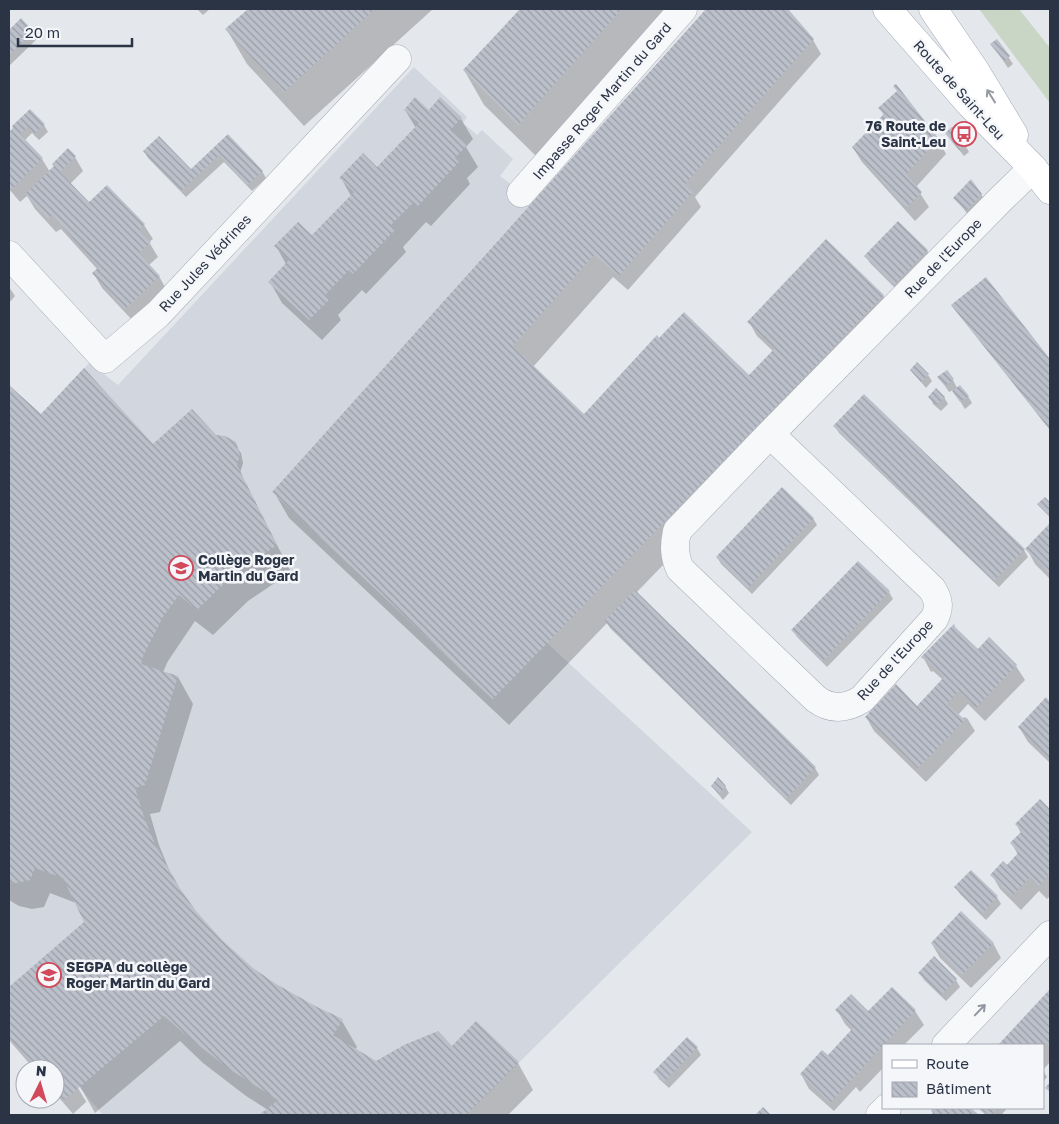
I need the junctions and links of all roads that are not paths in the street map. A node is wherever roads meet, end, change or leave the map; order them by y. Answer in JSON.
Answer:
{"nodes":[{"id":1,"x":683,"y":9,"type":"edge"},
{"id":2,"x":887,"y":9,"type":"edge"},
{"id":3,"x":932,"y":9,"type":"edge"},
{"id":4,"x":397,"y":59,"type":"dead end"},
{"id":5,"x":1033,"y":168,"type":"junction"},
{"id":6,"x":1050,"y":190,"type":"edge"},
{"id":7,"x":521,"y":193,"type":"dead end"},
{"id":8,"x":9,"y":255,"type":"edge"},
{"id":9,"x":770,"y":434,"type":"junction"},
{"id":10,"x":1050,"y":935,"type":"edge"},
{"id":11,"x":947,"y":1044,"type":"edge"}],
"edges":[{"from":1,"to":7,"type":"street","name":"Impasse Roger Martin du Gard"},
{"from":2,"to":5,"type":"main road","name":"Route de Saint-Leu"},
{"from":5,"to":3,"type":"main road","name":"Route de Saint-Leu","one_way":true},
{"from":4,"to":8,"type":"street","name":"Rue Jules Védrines"},
{"from":5,"to":6,"type":"main road","name":"Route de Saint-Leu"},
{"from":5,"to":9,"type":"street","name":"Rue de l'Europe"},
{"from":9,"to":9,"type":"street","name":"Rue de l'Europe"},
{"from":11,"to":10,"type":"street","one_way":true}]}
